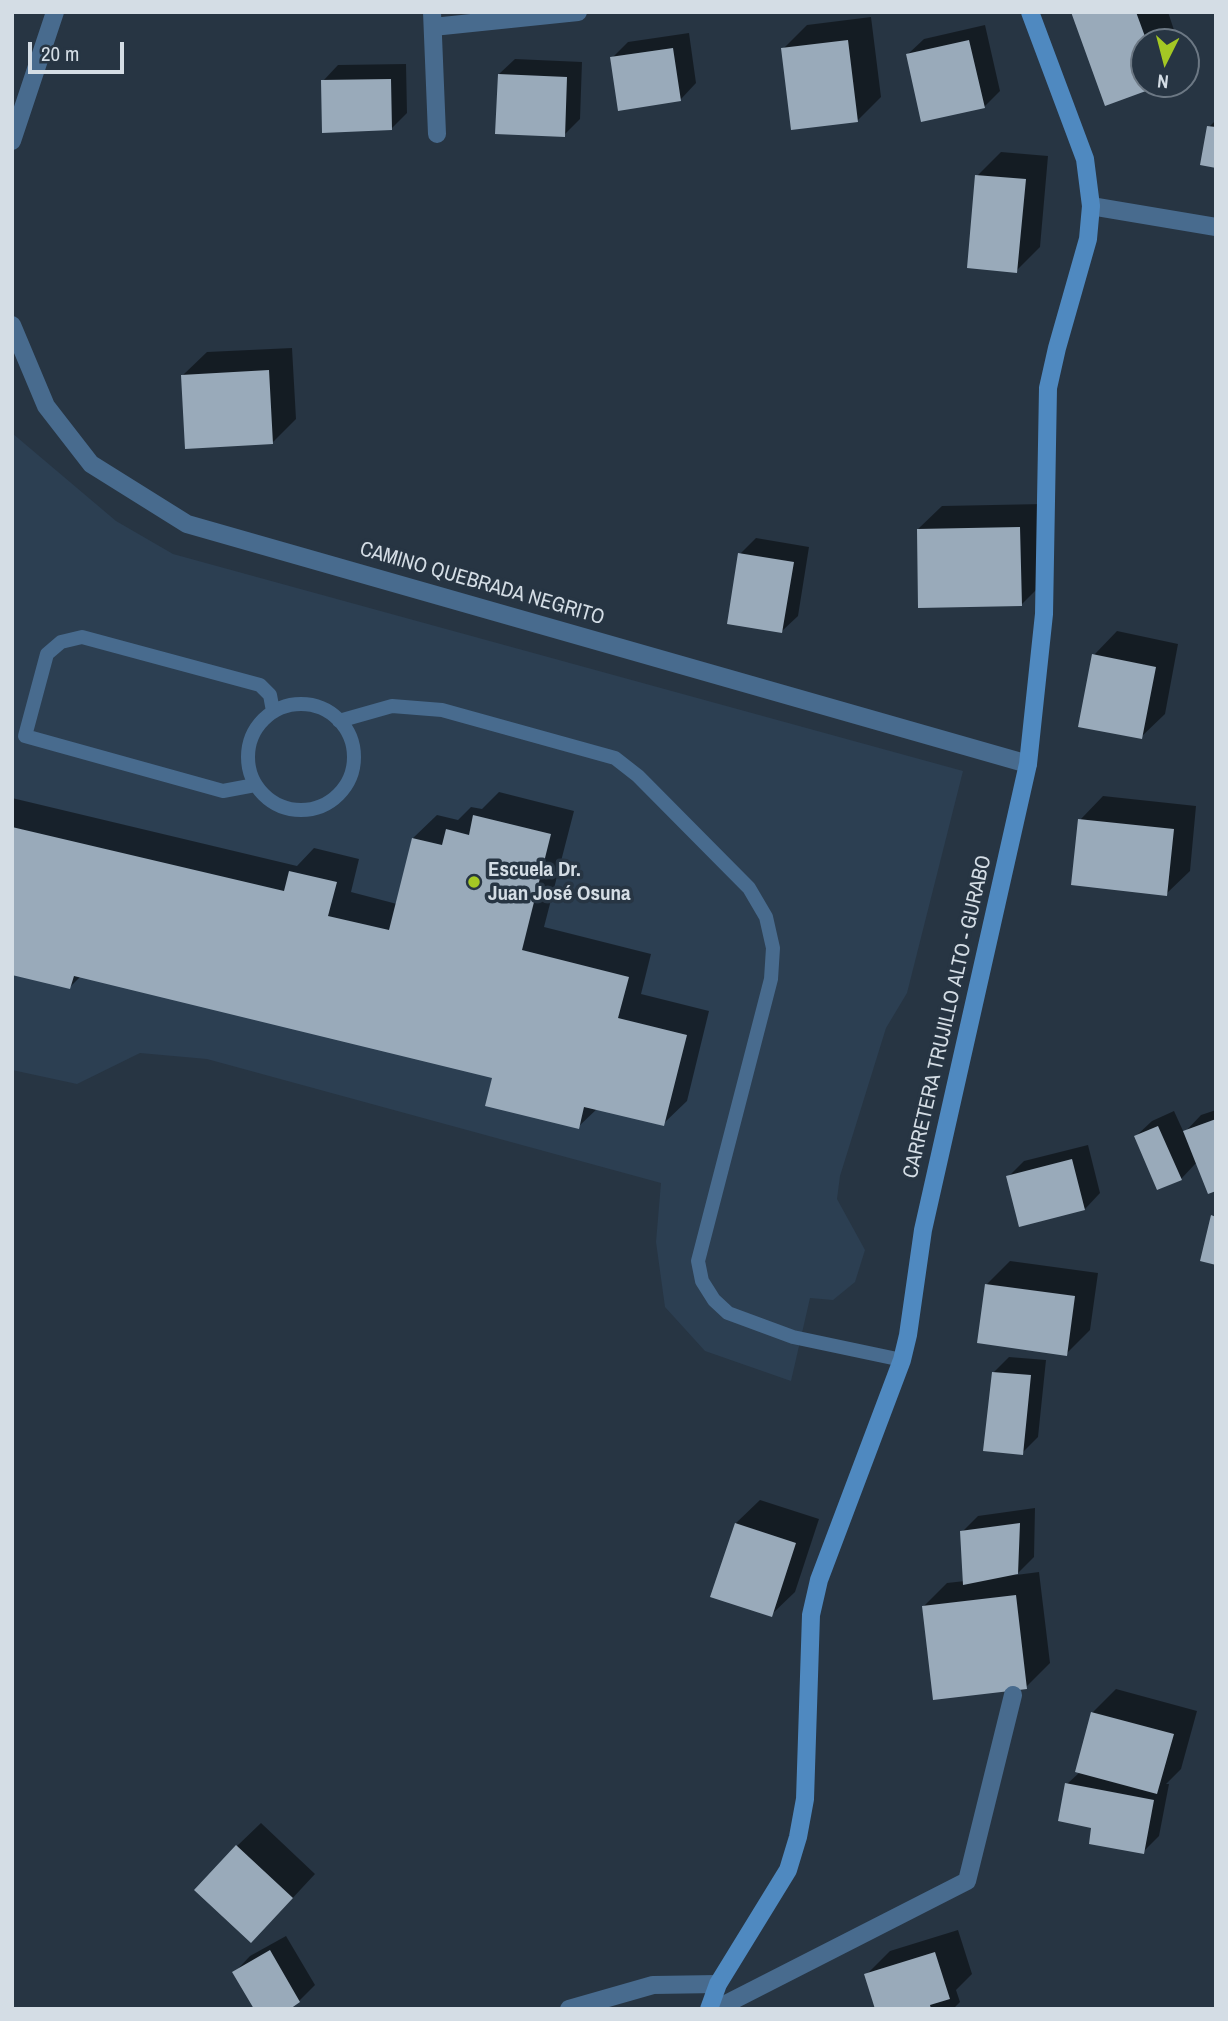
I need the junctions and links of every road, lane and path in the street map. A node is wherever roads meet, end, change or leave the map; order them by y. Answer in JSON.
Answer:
{"nodes":[{"id":1,"x":54,"y":12,"type":"edge"},
{"id":2,"x":578,"y":12,"type":"edge"},
{"id":3,"x":1030,"y":12,"type":"edge"},
{"id":4,"x":433,"y":20,"type":"edge"},
{"id":5,"x":437,"y":134,"type":"dead end"},
{"id":6,"x":12,"y":141,"type":"edge"},
{"id":7,"x":1091,"y":206,"type":"junction"},
{"id":8,"x":1216,"y":227,"type":"edge"},
{"id":9,"x":12,"y":325,"type":"edge"},
{"id":10,"x":273,"y":711,"type":"junction"},
{"id":11,"x":339,"y":721,"type":"junction"},
{"id":12,"x":1028,"y":764,"type":"junction"},
{"id":13,"x":254,"y":785,"type":"junction"},
{"id":14,"x":902,"y":1360,"type":"junction"},
{"id":15,"x":1013,"y":1695,"type":"dead end"},
{"id":16,"x":718,"y":1984,"type":"junction"},
{"id":17,"x":569,"y":2009,"type":"edge"},
{"id":18,"x":709,"y":2009,"type":"edge"},
{"id":19,"x":716,"y":2009,"type":"edge"}],
"edges":[{"from":1,"to":6,"type":"street"},
{"from":2,"to":4,"type":"street"},
{"from":3,"to":7,"type":"main road","name":"CARRETERA TRUJILLO ALTO - GURABO"},
{"from":4,"to":5,"type":"street"},
{"from":7,"to":8,"type":"street"},
{"from":7,"to":12,"type":"main road","name":"CARRETERA TRUJILLO ALTO - GURABO"},
{"from":9,"to":12,"type":"street","name":"CAMINO QUEBRADA NEGRITO"},
{"from":10,"to":11,"type":"lane"},
{"from":10,"to":13,"type":"lane"},
{"from":10,"to":13,"type":"lane"},
{"from":11,"to":13,"type":"lane"},
{"from":11,"to":14,"type":"lane"},
{"from":12,"to":14,"type":"main road","name":"CARRETERA TRUJILLO ALTO - GURABO"},
{"from":14,"to":16,"type":"main road","name":"CARRETERA TRUJILLO ALTO - GURABO"},
{"from":15,"to":19,"type":"street"},
{"from":16,"to":17,"type":"street"},
{"from":16,"to":18,"type":"main road","name":"CARRETERA TRUJILLO ALTO - GURABO"}]}
